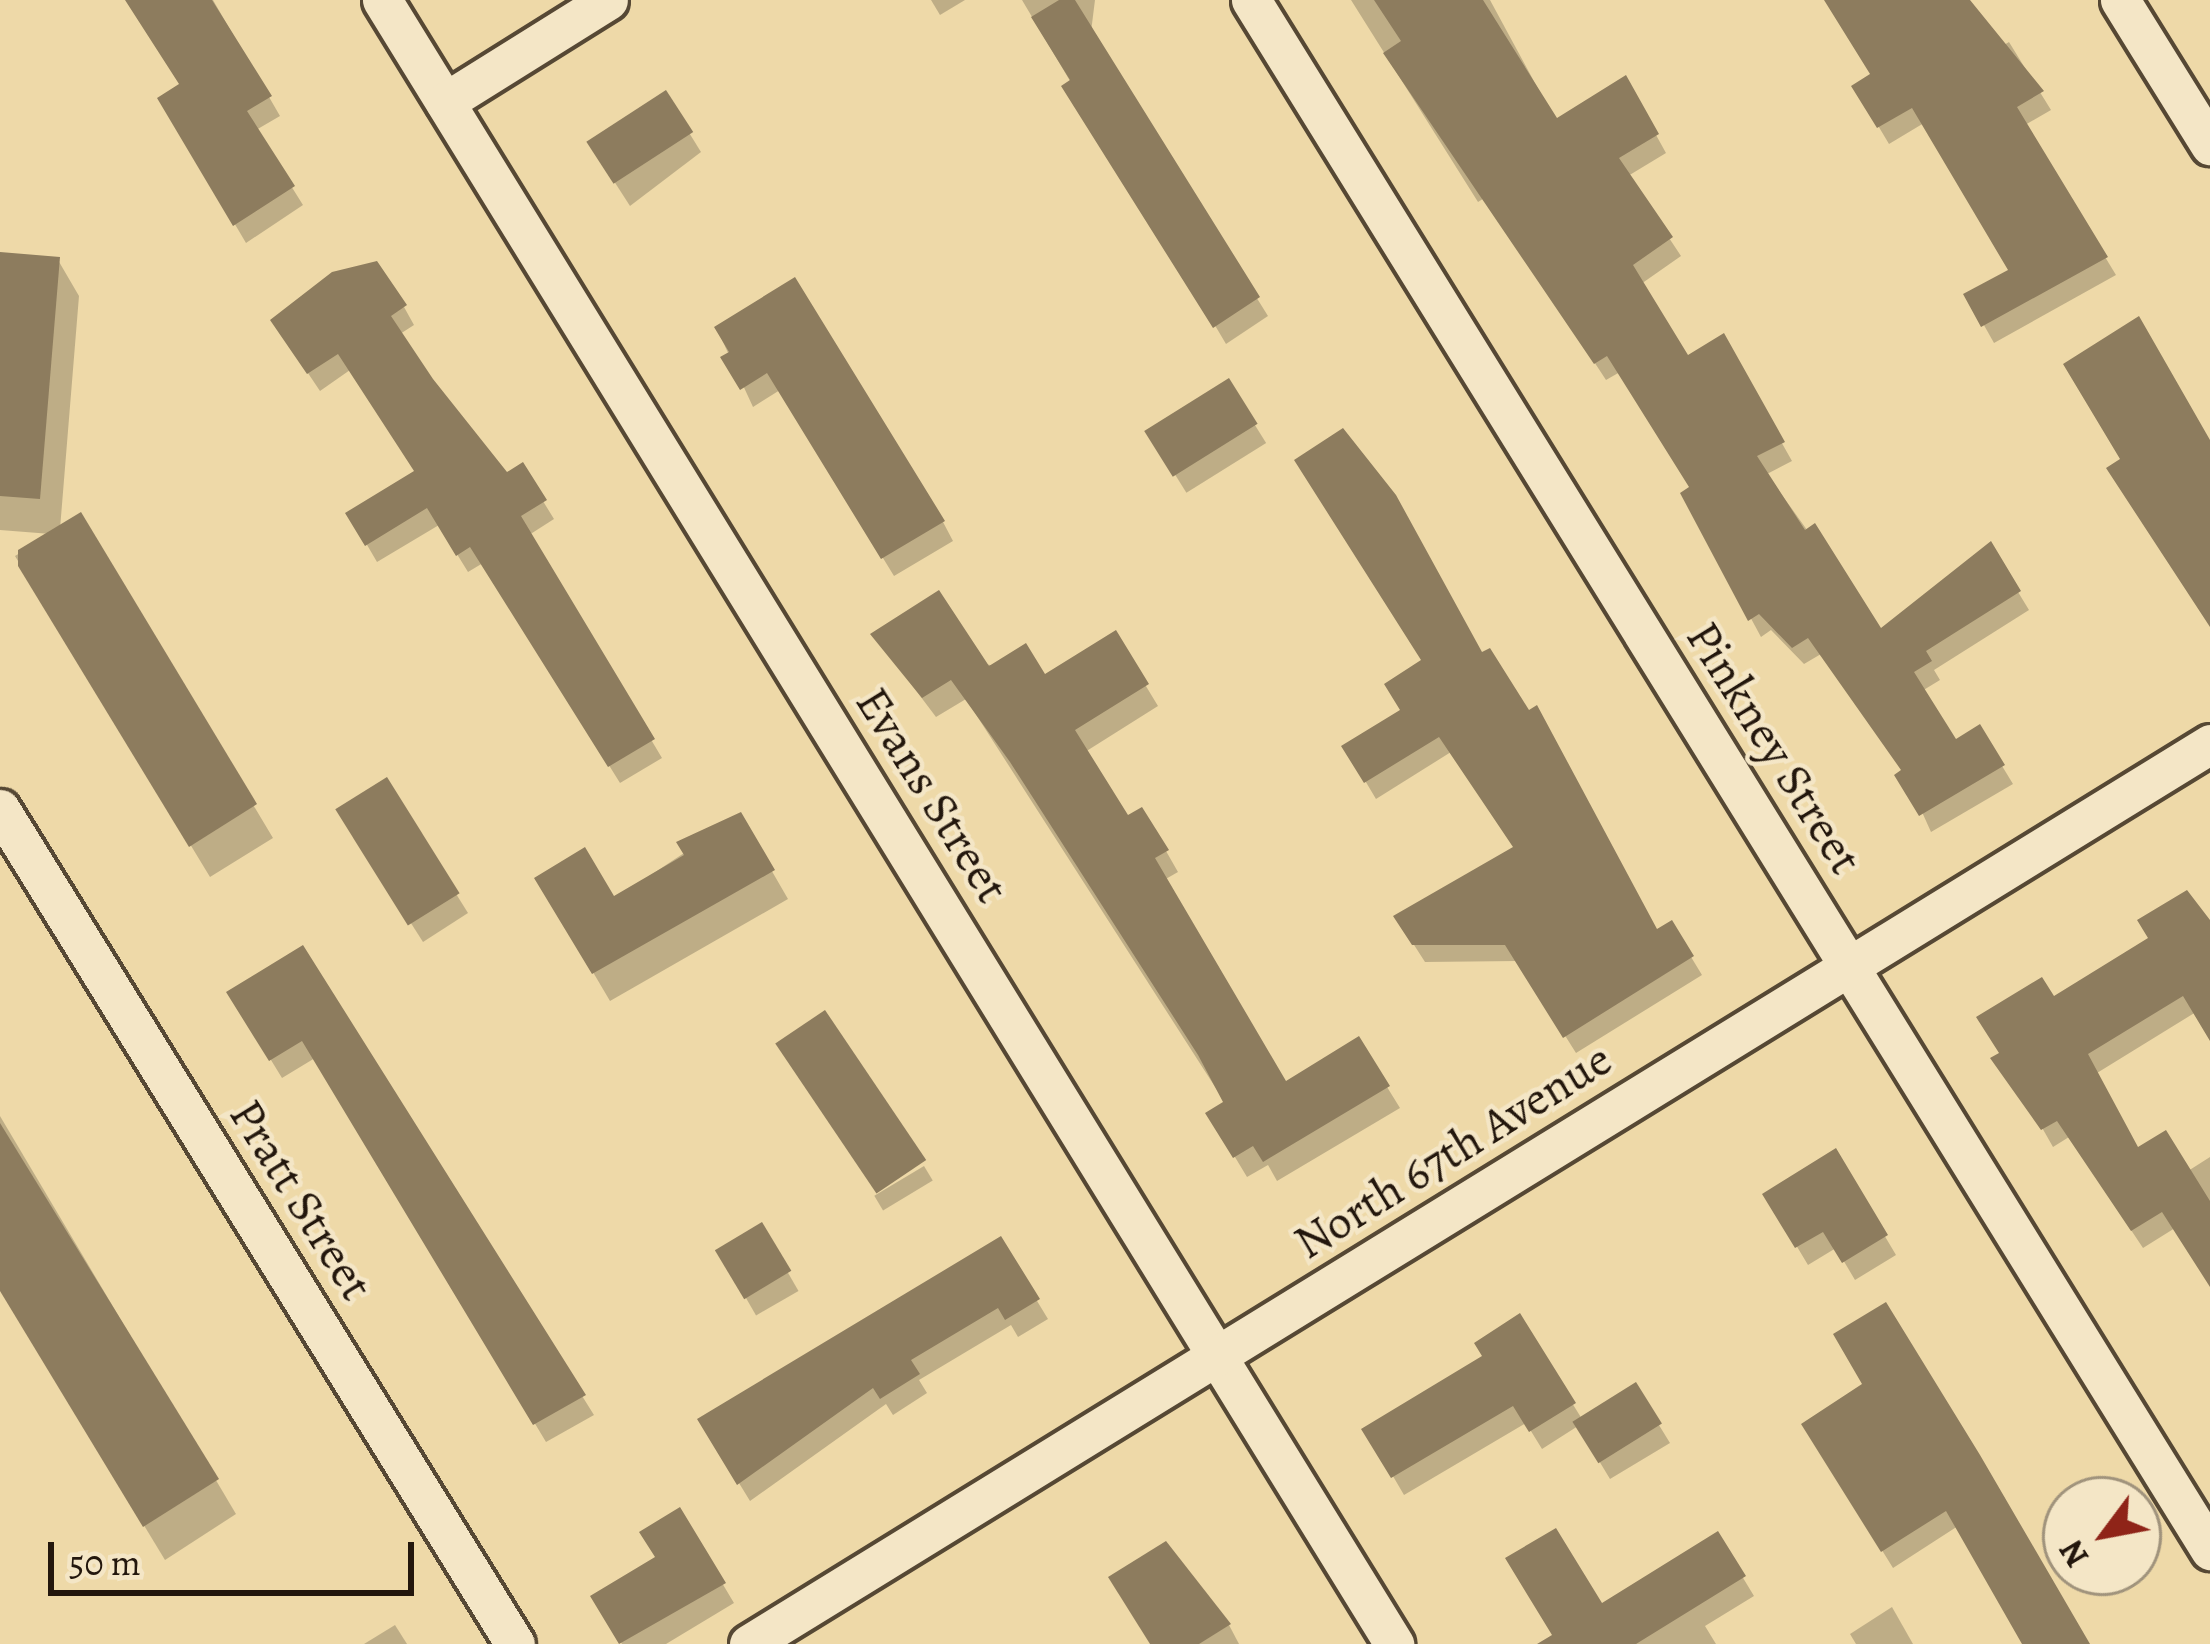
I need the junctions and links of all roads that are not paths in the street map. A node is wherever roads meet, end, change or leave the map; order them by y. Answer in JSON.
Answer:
{"nodes":[{"id":1,"x":382,"y":0,"type":"edge"},
{"id":2,"x":608,"y":0,"type":"edge"},
{"id":3,"x":1251,"y":0,"type":"edge"},
{"id":4,"x":2120,"y":0,"type":"edge"},
{"id":5,"x":445,"y":101,"type":"junction"},
{"id":6,"x":2210,"y":145,"type":"edge"},
{"id":7,"x":2210,"y":744,"type":"edge"},
{"id":8,"x":0,"y":808,"type":"edge"},
{"id":9,"x":1850,"y":968,"type":"junction"},
{"id":10,"x":1217,"y":1356,"type":"junction"},
{"id":11,"x":2210,"y":1550,"type":"edge"},
{"id":12,"x":515,"y":1644,"type":"edge"},
{"id":13,"x":749,"y":1644,"type":"edge"},
{"id":14,"x":1394,"y":1644,"type":"edge"}],
"edges":[{"from":1,"to":5,"type":"street","name":"Evans Street"},
{"from":2,"to":5,"type":"street"},
{"from":3,"to":9,"type":"street","name":"Pinkney Street"},
{"from":4,"to":6,"type":"street"},
{"from":5,"to":10,"type":"street","name":"Evans Street"},
{"from":7,"to":9,"type":"street","name":"North 67th Avenue"},
{"from":8,"to":12,"type":"street","name":"Pratt Street"},
{"from":9,"to":10,"type":"street","name":"North 67th Avenue"},
{"from":9,"to":11,"type":"street","name":"Pinkney Street"},
{"from":10,"to":13,"type":"street","name":"North 67th Avenue"},
{"from":10,"to":14,"type":"street","name":"Evans Street"}]}
